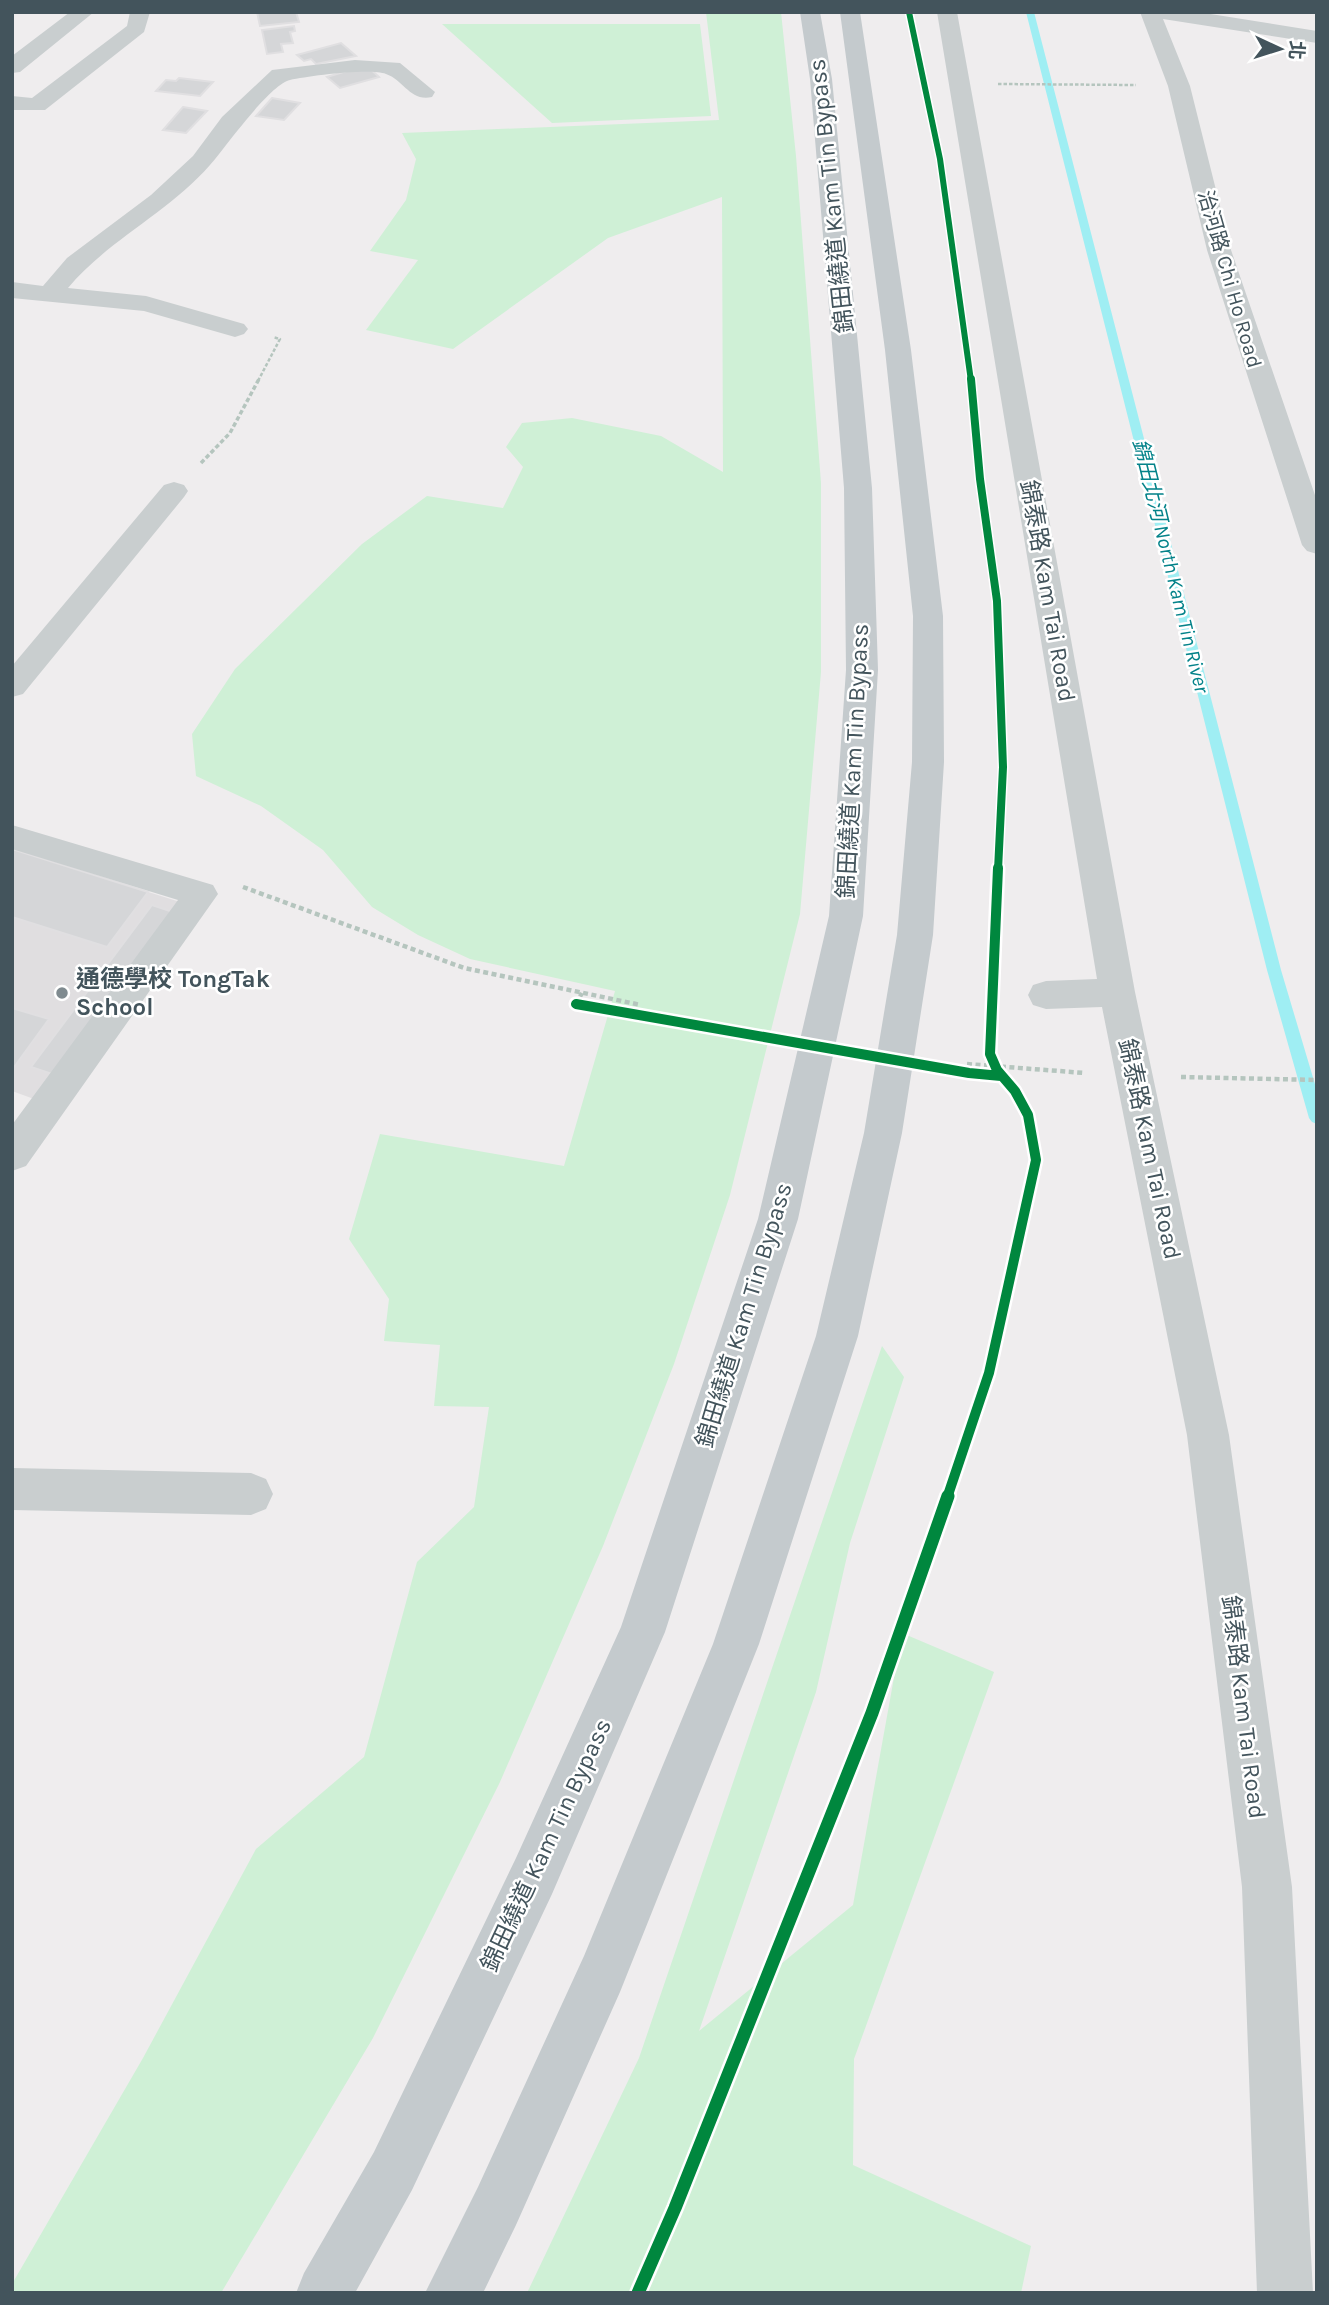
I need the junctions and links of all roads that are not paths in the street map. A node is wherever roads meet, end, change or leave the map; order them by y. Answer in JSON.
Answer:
{"nodes":[{"id":1,"x":84,"y":12,"type":"edge"},
{"id":2,"x":140,"y":12,"type":"edge"},
{"id":3,"x":810,"y":12,"type":"edge"},
{"id":4,"x":850,"y":12,"type":"edge"},
{"id":5,"x":947,"y":12,"type":"edge"},
{"id":6,"x":1150,"y":12,"type":"edge"},
{"id":7,"x":1156,"y":12,"type":"edge"},
{"id":8,"x":1317,"y":37,"type":"edge"},
{"id":9,"x":12,"y":67,"type":"edge"},
{"id":10,"x":424,"y":92,"type":"dead end"},
{"id":11,"x":12,"y":103,"type":"edge"},
{"id":12,"x":12,"y":290,"type":"edge"},
{"id":13,"x":49,"y":295,"type":"junction"},
{"id":14,"x":235,"y":329,"type":"road end"},
{"id":15,"x":174,"y":491,"type":"road end"},
{"id":16,"x":1317,"y":545,"type":"edge"},
{"id":17,"x":12,"y":687,"type":"edge"},
{"id":18,"x":12,"y":837,"type":"edge"},
{"id":19,"x":1117,"y":992,"type":"junction"},
{"id":20,"x":1046,"y":995,"type":"dead end"},
{"id":21,"x":12,"y":1155,"type":"edge"},
{"id":22,"x":12,"y":1489,"type":"edge"},
{"id":23,"x":251,"y":1494,"type":"dead end"},
{"id":24,"x":324,"y":2293,"type":"edge"},
{"id":25,"x":453,"y":2293,"type":"edge"},
{"id":26,"x":1285,"y":2293,"type":"edge"}],
"edges":[{"from":1,"to":9,"type":"street"},
{"from":2,"to":11,"type":"street"},
{"from":3,"to":24,"type":"main road","name":"錦田繞道 Kam Tin Bypass"},
{"from":4,"to":25,"type":"main road","name":"錦田繞道 Kam Tin Bypass"},
{"from":5,"to":19,"type":"street","name":"錦泰路 Kam Tai Road"},
{"from":6,"to":16,"type":"street","name":"治河路 Chi Ho Road"},
{"from":7,"to":8,"type":"street"},
{"from":10,"to":13,"type":"street"},
{"from":12,"to":13,"type":"street"},
{"from":13,"to":14,"type":"street"},
{"from":15,"to":17,"type":"street"},
{"from":18,"to":21,"type":"street"},
{"from":19,"to":20,"type":"street"},
{"from":19,"to":26,"type":"street","name":"錦泰路 Kam Tai Road"},
{"from":22,"to":23,"type":"street"}]}
